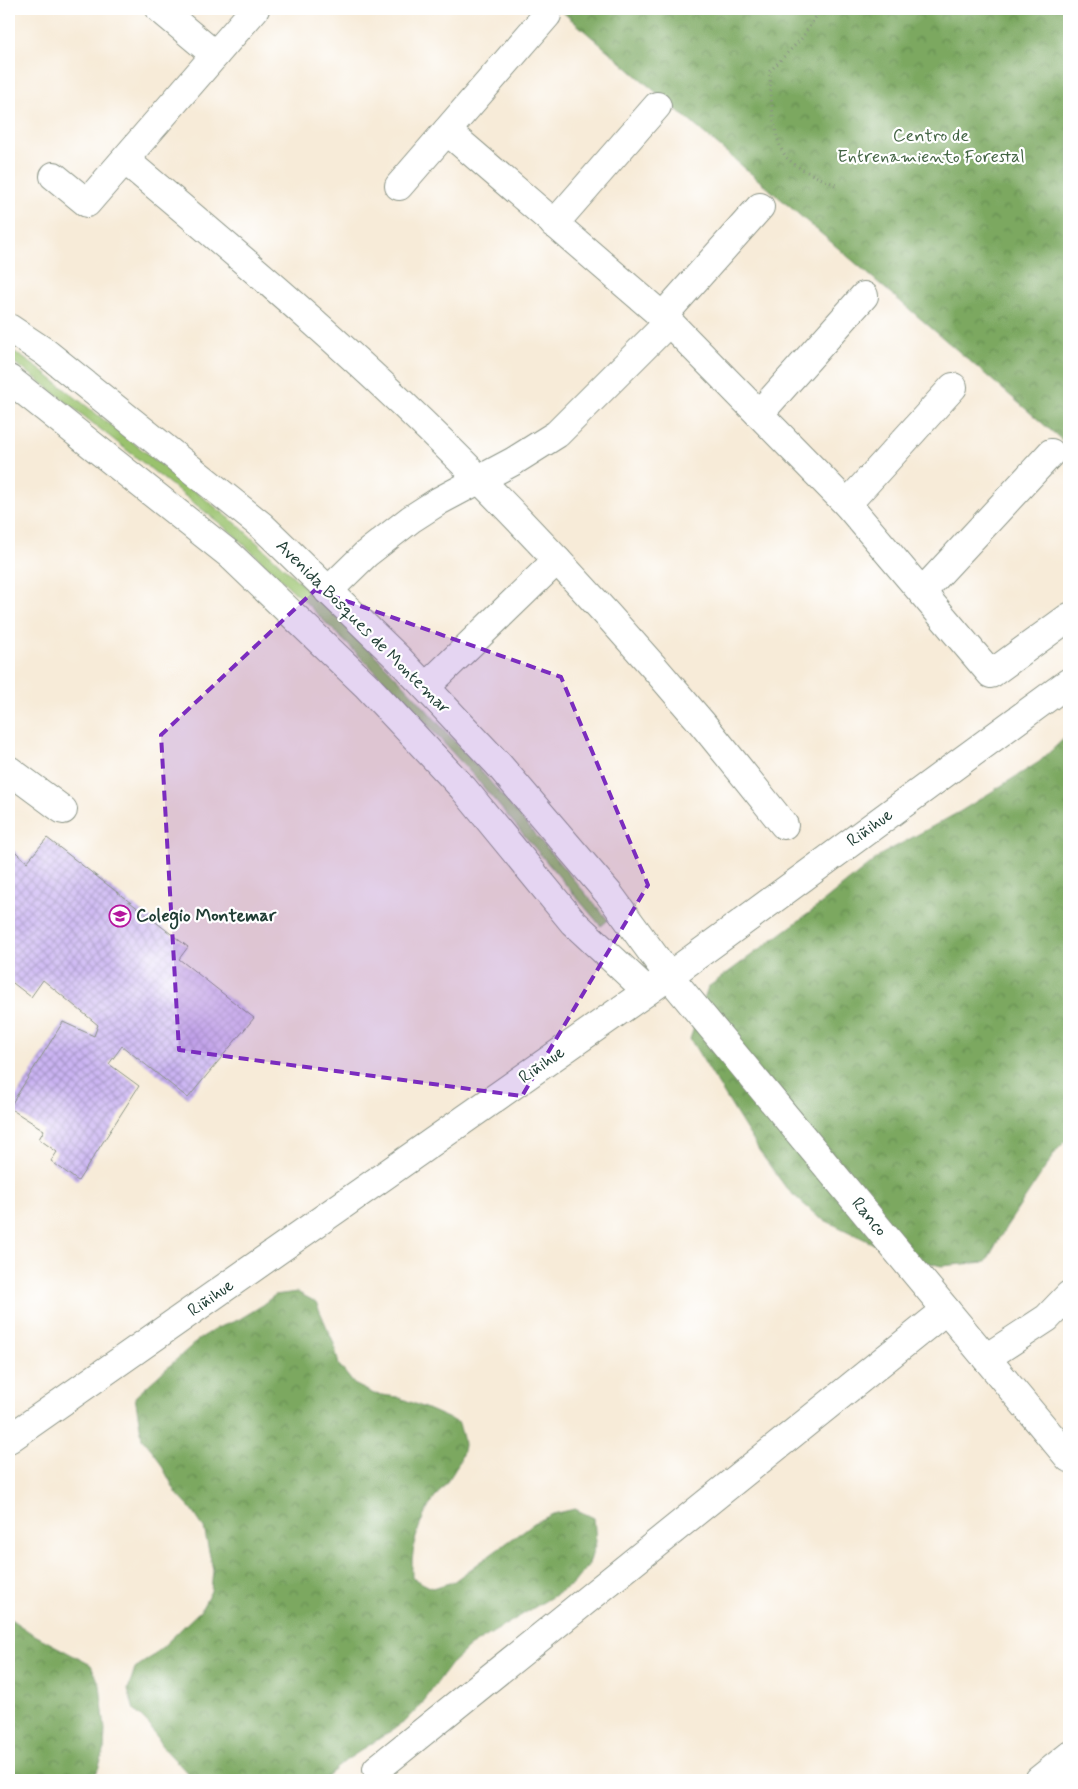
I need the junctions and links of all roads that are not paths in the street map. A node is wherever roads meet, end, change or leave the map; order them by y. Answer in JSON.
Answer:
{"nodes":[{"id":1,"x":160,"y":9,"type":"edge"},
{"id":2,"x":255,"y":9,"type":"edge"},
{"id":3,"x":547,"y":15,"type":"dead end"},
{"id":4,"x":215,"y":55,"type":"junction"},
{"id":5,"x":657,"y":106,"type":"dead end"},
{"id":6,"x":447,"y":131,"type":"junction"},
{"id":7,"x":125,"y":160,"type":"junction"},
{"id":8,"x":54,"y":176,"type":"dead end"},
{"id":9,"x":399,"y":186,"type":"dead end"},
{"id":10,"x":760,"y":207,"type":"dead end"},
{"id":11,"x":554,"y":224,"type":"junction"},
{"id":12,"x":864,"y":296,"type":"dead end"},
{"id":13,"x":666,"y":319,"type":"junction"},
{"id":14,"x":9,"y":328,"type":"edge"},
{"id":15,"x":9,"y":379,"type":"edge"},
{"id":16,"x":953,"y":387,"type":"dead end"},
{"id":17,"x":759,"y":414,"type":"junction"},
{"id":18,"x":1051,"y":453,"type":"dead end"},
{"id":19,"x":481,"y":480,"type":"junction"},
{"id":20,"x":847,"y":504,"type":"junction"},
{"id":21,"x":557,"y":560,"type":"junction"},
{"id":22,"x":328,"y":591,"type":"junction"},
{"id":23,"x":922,"y":592,"type":"junction"},
{"id":24,"x":1069,"y":617,"type":"edge"},
{"id":25,"x":1069,"y":682,"type":"edge"},
{"id":26,"x":426,"y":687,"type":"junction"},
{"id":27,"x":9,"y":770,"type":"edge"},
{"id":28,"x":63,"y":810,"type":"dead end"},
{"id":29,"x":784,"y":825,"type":"dead end"},
{"id":30,"x":658,"y":984,"type":"junction"},
{"id":31,"x":1069,"y":1295,"type":"edge"},
{"id":32,"x":946,"y":1310,"type":"junction"},
{"id":33,"x":986,"y":1358,"type":"junction"},
{"id":34,"x":9,"y":1440,"type":"edge"},
{"id":35,"x":1069,"y":1458,"type":"edge"},
{"id":36,"x":1069,"y":1756,"type":"edge"},
{"id":37,"x":378,"y":1769,"type":"dead end"},
{"id":38,"x":1039,"y":1780,"type":"edge"}],
"edges":[{"from":1,"to":4,"type":"street"},
{"from":2,"to":4,"type":"street"},
{"from":3,"to":6,"type":"street"},
{"from":4,"to":7,"type":"street"},
{"from":5,"to":11,"type":"street"},
{"from":6,"to":9,"type":"street"},
{"from":6,"to":11,"type":"street"},
{"from":7,"to":8,"type":"street"},
{"from":7,"to":19,"type":"street"},
{"from":10,"to":13,"type":"street"},
{"from":11,"to":13,"type":"street"},
{"from":12,"to":17,"type":"street"},
{"from":13,"to":17,"type":"street"},
{"from":13,"to":19,"type":"street"},
{"from":14,"to":22,"type":"street","name":"Avenida Bosques de Montemar"},
{"from":15,"to":30,"type":"street"},
{"from":16,"to":20,"type":"street"},
{"from":17,"to":20,"type":"street"},
{"from":18,"to":23,"type":"street"},
{"from":19,"to":21,"type":"street"},
{"from":19,"to":22,"type":"street"},
{"from":20,"to":23,"type":"street"},
{"from":21,"to":26,"type":"street"},
{"from":21,"to":29,"type":"street"},
{"from":22,"to":26,"type":"street","name":"Avenida Bosques de Montemar"},
{"from":23,"to":24,"type":"street"},
{"from":25,"to":30,"type":"street","name":"Riñihue"},
{"from":26,"to":30,"type":"street","name":"Avenida Bosques de Montemar"},
{"from":27,"to":28,"type":"street"},
{"from":30,"to":32,"type":"street","name":"Ranco"},
{"from":30,"to":34,"type":"street","name":"Riñihue"},
{"from":31,"to":33,"type":"street"},
{"from":32,"to":33,"type":"street","name":"Ranco"},
{"from":32,"to":37,"type":"street"},
{"from":33,"to":35,"type":"street","name":"Ranco"},
{"from":36,"to":38,"type":"street"}]}
